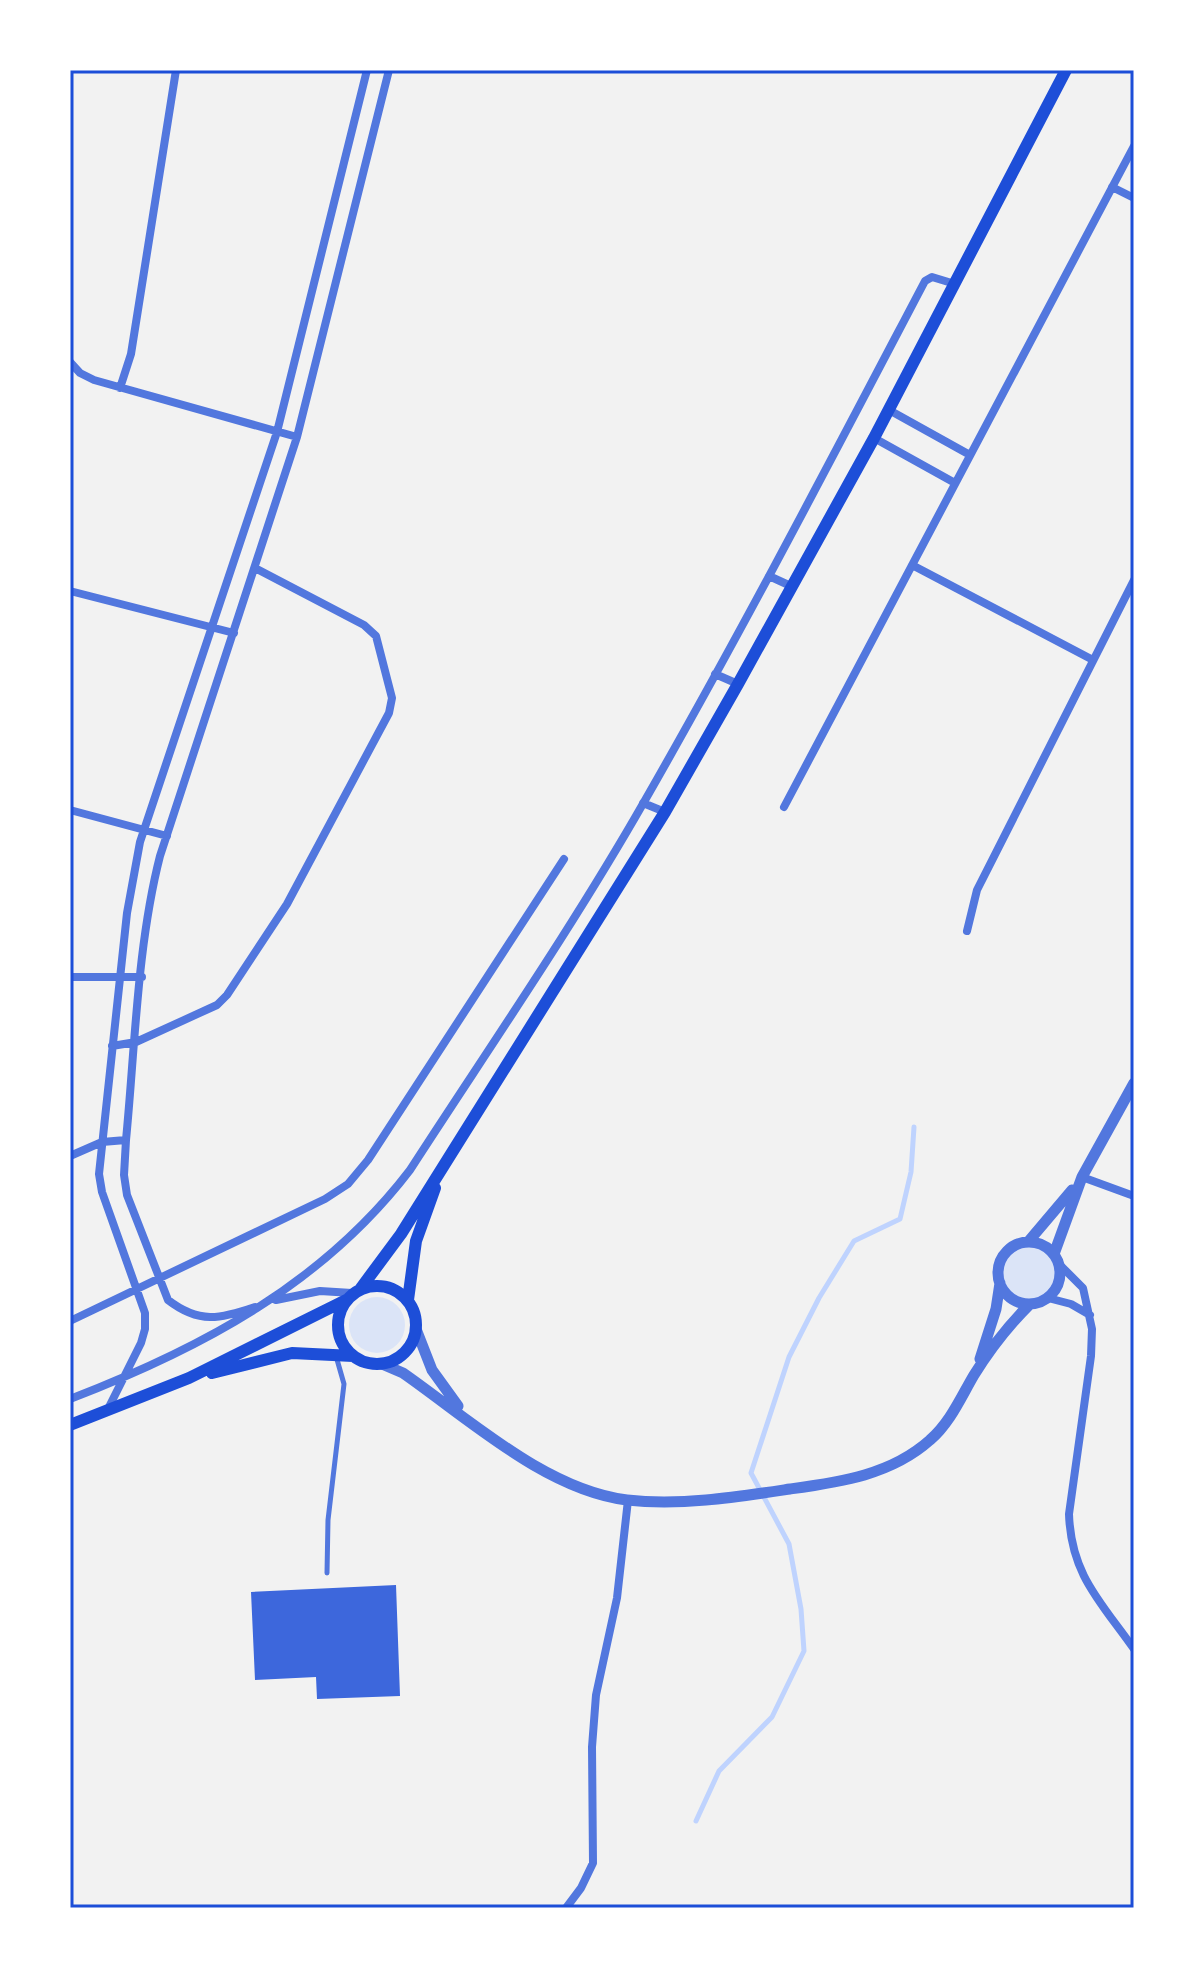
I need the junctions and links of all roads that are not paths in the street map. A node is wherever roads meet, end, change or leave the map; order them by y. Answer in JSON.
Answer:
{"nodes":[{"id":1,"x":176,"y":70,"type":"edge"},
{"id":2,"x":367,"y":70,"type":"edge"},
{"id":3,"x":389,"y":70,"type":"edge"},
{"id":4,"x":1066,"y":70,"type":"edge"},
{"id":5,"x":1134,"y":146,"type":"edge"},
{"id":6,"x":1112,"y":187,"type":"junction"},
{"id":7,"x":1134,"y":198,"type":"edge"},
{"id":8,"x":955,"y":284,"type":"junction"},
{"id":9,"x":70,"y":362,"type":"edge"},
{"id":10,"x":120,"y":388,"type":"junction"},
{"id":11,"x":889,"y":410,"type":"junction"},
{"id":12,"x":277,"y":432,"type":"junction"},
{"id":13,"x":297,"y":437,"type":"junction"},
{"id":14,"x":874,"y":438,"type":"junction"},
{"id":15,"x":970,"y":455,"type":"junction"},
{"id":16,"x":955,"y":483,"type":"junction"},
{"id":17,"x":912,"y":565,"type":"junction"},
{"id":18,"x":255,"y":568,"type":"junction"},
{"id":19,"x":769,"y":576,"type":"junction"},
{"id":20,"x":1134,"y":580,"type":"edge"},
{"id":21,"x":793,"y":587,"type":"junction"},
{"id":22,"x":70,"y":591,"type":"edge"},
{"id":23,"x":212,"y":627,"type":"junction"},
{"id":24,"x":234,"y":633,"type":"junction"},
{"id":25,"x":1093,"y":660,"type":"junction"},
{"id":26,"x":715,"y":674,"type":"junction"},
{"id":27,"x":738,"y":684,"type":"junction"},
{"id":28,"x":643,"y":803,"type":"junction"},
{"id":29,"x":784,"y":807,"type":"dead end"},
{"id":30,"x":70,"y":810,"type":"edge"},
{"id":31,"x":665,"y":812,"type":"junction"},
{"id":32,"x":144,"y":830,"type":"junction"},
{"id":33,"x":167,"y":836,"type":"junction"},
{"id":34,"x":564,"y":859,"type":"dead end"},
{"id":35,"x":609,"y":861,"type":"junction"},
{"id":36,"x":629,"y":869,"type":"junction"},
{"id":37,"x":967,"y":931,"type":"dead end"},
{"id":38,"x":70,"y":977,"type":"edge"},
{"id":39,"x":142,"y":977,"type":"junction"},
{"id":40,"x":120,"y":978,"type":"junction"},
{"id":41,"x":136,"y":1042,"type":"junction"},
{"id":42,"x":112,"y":1046,"type":"junction"},
{"id":43,"x":1134,"y":1083,"type":"edge"},
{"id":44,"x":126,"y":1140,"type":"junction"},
{"id":45,"x":102,"y":1142,"type":"junction"},
{"id":46,"x":70,"y":1156,"type":"edge"},
{"id":47,"x":445,"y":1163,"type":"junction"},
{"id":48,"x":1082,"y":1177,"type":"junction"},
{"id":49,"x":1134,"y":1196,"type":"edge"},
{"id":50,"x":1028,"y":1242,"type":"junction"},
{"id":51,"x":1056,"y":1258,"type":"junction"},
{"id":52,"x":159,"y":1278,"type":"junction"},
{"id":53,"x":1000,"y":1283,"type":"junction"},
{"id":54,"x":137,"y":1289,"type":"junction"},
{"id":55,"x":354,"y":1293,"type":"junction"},
{"id":56,"x":1048,"y":1298,"type":"junction"},
{"id":57,"x":408,"y":1300,"type":"junction"},
{"id":58,"x":272,"y":1301,"type":"junction"},
{"id":59,"x":1030,"y":1304,"type":"junction"},
{"id":60,"x":1090,"y":1315,"type":"junction"},
{"id":61,"x":70,"y":1321,"type":"edge"},
{"id":62,"x":416,"y":1329,"type":"junction"},
{"id":63,"x":336,"y":1355,"type":"junction"},
{"id":64,"x":353,"y":1356,"type":"junction"},
{"id":65,"x":382,"y":1364,"type":"junction"},
{"id":66,"x":974,"y":1375,"type":"junction"},
{"id":67,"x":189,"y":1378,"type":"junction"},
{"id":68,"x":123,"y":1379,"type":"junction"},
{"id":69,"x":70,"y":1399,"type":"edge"},
{"id":70,"x":108,"y":1409,"type":"junction"},
{"id":71,"x":472,"y":1422,"type":"junction"},
{"id":72,"x":70,"y":1425,"type":"edge"},
{"id":73,"x":628,"y":1500,"type":"junction"},
{"id":74,"x":327,"y":1573,"type":"dead end"},
{"id":75,"x":1134,"y":1649,"type":"edge"},
{"id":76,"x":566,"y":1908,"type":"edge"}],
"edges":[{"from":1,"to":10,"type":"street"},
{"from":2,"to":12,"type":"street"},
{"from":3,"to":13,"type":"street"},
{"from":4,"to":8,"type":"main road"},
{"from":5,"to":6,"type":"street"},
{"from":6,"to":7,"type":"street"},
{"from":6,"to":15,"type":"street"},
{"from":8,"to":11,"type":"main road"},
{"from":8,"to":19,"type":"street"},
{"from":9,"to":10,"type":"street"},
{"from":10,"to":12,"type":"street"},
{"from":11,"to":14,"type":"main road"},
{"from":11,"to":15,"type":"street"},
{"from":12,"to":13,"type":"street"},
{"from":12,"to":23,"type":"street"},
{"from":13,"to":18,"type":"street"},
{"from":14,"to":16,"type":"street"},
{"from":14,"to":21,"type":"main road"},
{"from":15,"to":16,"type":"street"},
{"from":16,"to":17,"type":"street"},
{"from":17,"to":25,"type":"street"},
{"from":17,"to":29,"type":"street"},
{"from":18,"to":24,"type":"street"},
{"from":18,"to":41,"type":"street"},
{"from":19,"to":21,"type":"street"},
{"from":19,"to":26,"type":"street"},
{"from":20,"to":25,"type":"street"},
{"from":21,"to":27,"type":"main road"},
{"from":22,"to":23,"type":"street"},
{"from":23,"to":24,"type":"street"},
{"from":23,"to":32,"type":"street"},
{"from":24,"to":33,"type":"street"},
{"from":25,"to":37,"type":"street"},
{"from":26,"to":27,"type":"street"},
{"from":26,"to":28,"type":"street"},
{"from":27,"to":31,"type":"main road"},
{"from":28,"to":31,"type":"street"},
{"from":28,"to":35,"type":"street"},
{"from":30,"to":32,"type":"street"},
{"from":31,"to":36,"type":"main road"},
{"from":32,"to":33,"type":"street"},
{"from":32,"to":40,"type":"street"},
{"from":33,"to":39,"type":"street"},
{"from":34,"to":52,"type":"street"},
{"from":35,"to":36,"type":"street"},
{"from":35,"to":58,"type":"street"},
{"from":36,"to":47,"type":"main road"},
{"from":38,"to":40,"type":"street"},
{"from":39,"to":40,"type":"street"},
{"from":39,"to":41,"type":"street"},
{"from":40,"to":42,"type":"street"},
{"from":41,"to":42,"type":"street"},
{"from":41,"to":44,"type":"street"},
{"from":42,"to":45,"type":"street"},
{"from":43,"to":48,"type":"street"},
{"from":44,"to":45,"type":"street"},
{"from":44,"to":52,"type":"street"},
{"from":45,"to":46,"type":"street"},
{"from":45,"to":54,"type":"street"},
{"from":47,"to":55,"type":"main road"},
{"from":47,"to":57,"type":"main road"},
{"from":48,"to":49,"type":"street"},
{"from":48,"to":50,"type":"street"},
{"from":48,"to":51,"type":"street"},
{"from":50,"to":51,"type":"street"},
{"from":50,"to":53,"type":"street"},
{"from":51,"to":56,"type":"street"},
{"from":51,"to":60,"type":"street"},
{"from":52,"to":54,"type":"street"},
{"from":52,"to":58,"type":"street"},
{"from":53,"to":59,"type":"street"},
{"from":53,"to":66,"type":"street"},
{"from":54,"to":61,"type":"street"},
{"from":54,"to":68,"type":"street"},
{"from":55,"to":57,"type":"main road"},
{"from":55,"to":58,"type":"street"},
{"from":55,"to":64,"type":"main road"},
{"from":55,"to":67,"type":"main road"},
{"from":56,"to":59,"type":"street"},
{"from":56,"to":60,"type":"street"},
{"from":57,"to":62,"type":"main road"},
{"from":58,"to":68,"type":"street"},
{"from":59,"to":66,"type":"street"},
{"from":60,"to":75,"type":"street"},
{"from":62,"to":65,"type":"main road"},
{"from":62,"to":71,"type":"street"},
{"from":63,"to":64,"type":"main road"},
{"from":63,"to":67,"type":"main road"},
{"from":63,"to":74,"type":"lane"},
{"from":64,"to":65,"type":"main road"},
{"from":65,"to":71,"type":"street"},
{"from":66,"to":73,"type":"street"},
{"from":67,"to":70,"type":"main road"},
{"from":68,"to":69,"type":"street"},
{"from":68,"to":70,"type":"street"},
{"from":70,"to":72,"type":"main road"},
{"from":71,"to":73,"type":"street"},
{"from":73,"to":76,"type":"street"}]}
